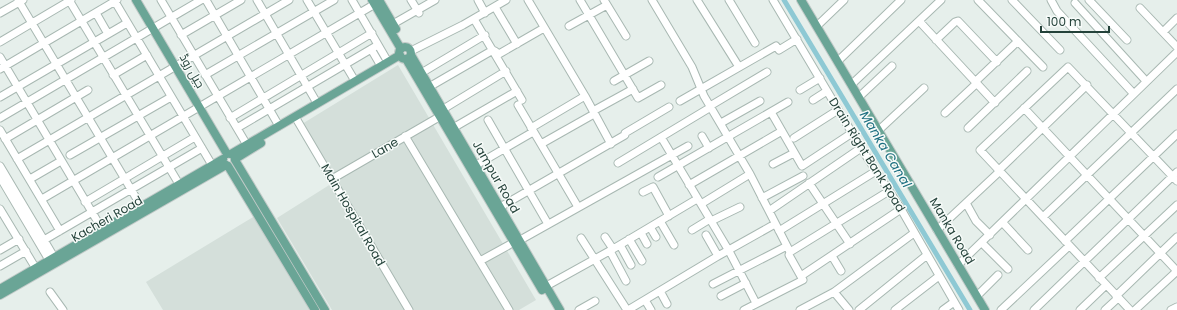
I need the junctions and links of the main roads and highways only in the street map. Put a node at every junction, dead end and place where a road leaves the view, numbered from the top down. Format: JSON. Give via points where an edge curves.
{"nodes":[{"id":1,"x":136,"y":0,"type":"edge"},
{"id":2,"x":801,"y":0,"type":"edge"},
{"id":3,"x":375,"y":1,"type":"edge"},
{"id":4,"x":406,"y":54,"type":"junction"},
{"id":5,"x":441,"y":113,"type":"junction"},
{"id":6,"x":229,"y":159,"type":"junction"},
{"id":7,"x":53,"y":261,"type":"junction"},
{"id":8,"x":0,"y":288,"type":"edge"},
{"id":9,"x":0,"y":295,"type":"edge"},
{"id":10,"x":315,"y":310,"type":"edge"},
{"id":11,"x":324,"y":310,"type":"edge"},
{"id":12,"x":553,"y":310,"type":"edge"},
{"id":13,"x":560,"y":310,"type":"edge"},
{"id":14,"x":985,"y":310,"type":"edge"}],
"edges":[{"from":1,"to":6,"type":"main road","name":"جیل روڈ"},
{"from":2,"to":14,"type":"main road","name":"Manka Road"},
{"from":3,"to":4,"type":"main road","name":"Jampur Road"},
{"from":3,"to":4,"type":"main road","name":"Jampur Road","via":[[393,24]]},
{"from":4,"to":5,"type":"main road","name":"Jampur Road"},
{"from":4,"to":5,"type":"main road","name":"Jampur Road","via":[[429,86]]},
{"from":4,"to":6,"type":"main road","name":"Kacheri Road"},
{"from":4,"to":6,"type":"main road","name":"Kacheri Road","via":[[247,144]]},
{"from":5,"to":12,"type":"main road","name":"Jampur Road"},
{"from":5,"to":13,"type":"main road","name":"Jampur Road","via":[[453,128]]},
{"from":6,"to":7,"type":"main road","name":"Kacheri Road"},
{"from":6,"to":7,"type":"main road","name":"Kacheri Road","via":[[212,165],[141,206]]},
{"from":6,"to":10,"type":"main road","name":"جیل روڈ"},
{"from":6,"to":11,"type":"main road","name":"جیل روڈ"},
{"from":7,"to":8,"type":"main road","name":"Kacheri Road"},
{"from":7,"to":9,"type":"main road","name":"Kacheri Road"}]}
